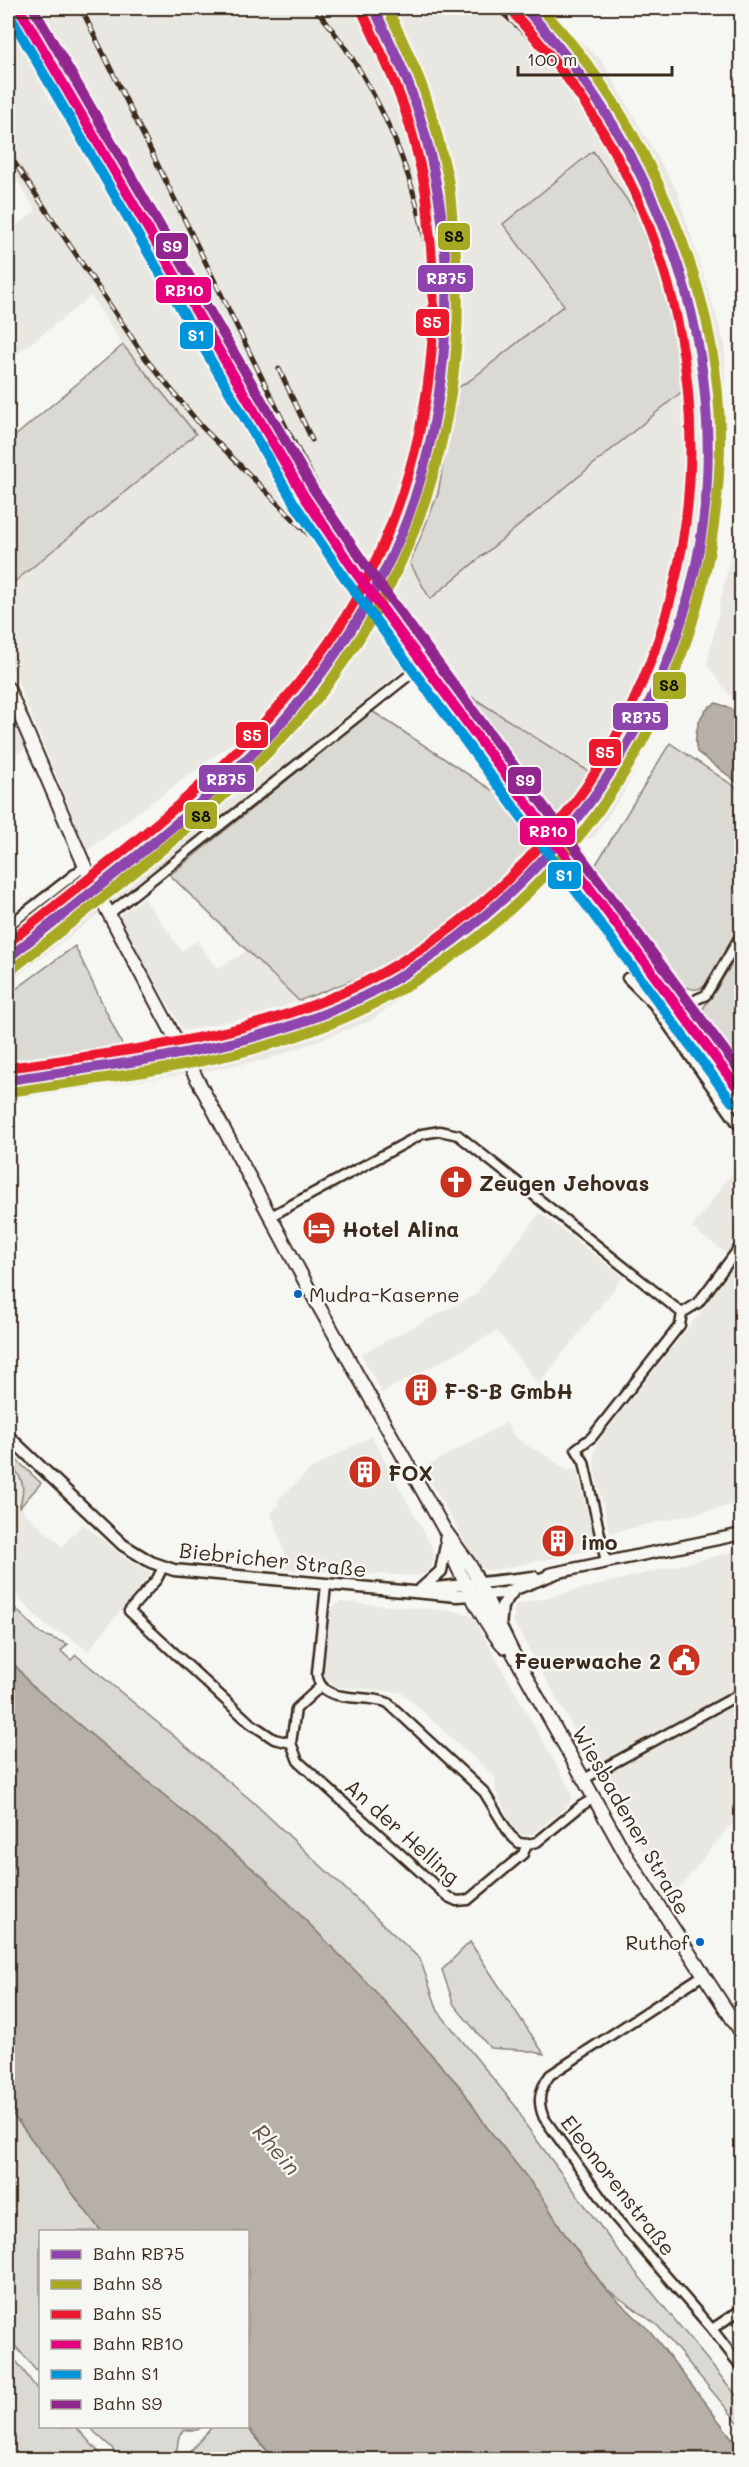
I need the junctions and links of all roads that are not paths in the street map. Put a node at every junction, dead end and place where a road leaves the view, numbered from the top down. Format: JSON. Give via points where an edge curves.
{"nodes":[{"id":1,"x":412,"y":673,"type":"dead end"},
{"id":2,"x":8,"y":688,"type":"edge"},
{"id":3,"x":85,"y":866,"type":"junction"},
{"id":4,"x":109,"y":915,"type":"junction"},
{"id":5,"x":8,"y":926,"type":"edge"},
{"id":6,"x":741,"y":933,"type":"edge"},
{"id":7,"x":627,"y":978,"type":"dead end"},
{"id":8,"x":697,"y":999,"type":"dead end"},
{"id":9,"x":741,"y":1130,"type":"edge"},
{"id":10,"x":271,"y":1216,"type":"junction"},
{"id":11,"x":741,"y":1244,"type":"edge"},
{"id":12,"x":682,"y":1313,"type":"junction"},
{"id":13,"x":8,"y":1436,"type":"edge"},
{"id":14,"x":741,"y":1534,"type":"edge"},
{"id":15,"x":445,"y":1535,"type":"junction"},
{"id":16,"x":606,"y":1562,"type":"junction"},
{"id":17,"x":163,"y":1567,"type":"junction"},
{"id":18,"x":556,"y":1573,"type":"junction"},
{"id":19,"x":326,"y":1585,"type":"junction"},
{"id":20,"x":418,"y":1590,"type":"junction"},
{"id":21,"x":477,"y":1590,"type":"junction"},
{"id":22,"x":514,"y":1590,"type":"junction"},
{"id":23,"x":403,"y":1591,"type":"junction"},
{"id":24,"x":500,"y":1627,"type":"junction"},
{"id":25,"x":513,"y":1653,"type":"junction"},
{"id":26,"x":321,"y":1686,"type":"junction"},
{"id":27,"x":741,"y":1693,"type":"edge"},
{"id":28,"x":291,"y":1743,"type":"junction"},
{"id":29,"x":584,"y":1779,"type":"junction"},
{"id":30,"x":594,"y":1798,"type":"junction"},
{"id":31,"x":527,"y":1844,"type":"junction"},
{"id":32,"x":703,"y":1975,"type":"junction"},
{"id":33,"x":741,"y":2034,"type":"edge"},
{"id":34,"x":741,"y":2309,"type":"edge"},
{"id":35,"x":712,"y":2329,"type":"junction"},
{"id":36,"x":741,"y":2368,"type":"edge"}],
"edges":[{"from":1,"to":4,"type":"street"},
{"from":2,"to":3,"type":"main road","name":"Wiesbadener Straße"},
{"from":3,"to":4,"type":"main road","name":"Wiesbadener Straße"},
{"from":3,"to":5,"type":"street"},
{"from":4,"to":10,"type":"main road","name":"Wiesbadener Straße"},
{"from":6,"to":8,"type":"street","via":[[706,995]]},
{"from":7,"to":9,"type":"street","via":[[653,1005]]},
{"from":10,"to":12,"type":"street","via":[[422,1134],[440,1131],[458,1135]]},
{"from":10,"to":15,"type":"main road","name":"Wiesbadener Straße"},
{"from":11,"to":12,"type":"street","via":[[698,1303]]},
{"from":12,"to":16,"type":"street","via":[[680,1325],[592,1437],[576,1449],[584,1462]]},
{"from":13,"to":17,"type":"street","name":"Biebricher Straße","via":[[123,1545]]},
{"from":14,"to":16,"type":"street"},
{"from":15,"to":20,"type":"street","via":[[441,1571]]},
{"from":15,"to":21,"type":"main road","name":"Wiesbadener Straße"},
{"from":16,"to":18,"type":"street"},
{"from":17,"to":19,"type":"street","name":"Biebricher Straße"},
{"from":17,"to":28,"type":"street","via":[[157,1580],[129,1611],[250,1723],[274,1739]]},
{"from":18,"to":21,"type":"street"},
{"from":18,"to":22,"type":"street"},
{"from":19,"to":23,"type":"street","name":"Biebricher Straße"},
{"from":19,"to":26,"type":"street","via":[[317,1673]]},
{"from":20,"to":21,"type":"street","name":"Biebricher Straße"},
{"from":20,"to":23,"type":"street","name":"Biebricher Straße"},
{"from":21,"to":22,"type":"street"},
{"from":21,"to":23,"type":"street","name":"Biebricher Straße","via":[[447,1596]]},
{"from":21,"to":24,"type":"main road","name":"Wiesbadener Straße"},
{"from":21,"to":25,"type":"main road","name":"Wiesbadener Straße","via":[[494,1634]]},
{"from":22,"to":24,"type":"street","via":[[502,1606]]},
{"from":24,"to":25,"type":"main road","name":"Wiesbadener Straße"},
{"from":25,"to":29,"type":"main road","name":"Wiesbadener Straße"},
{"from":26,"to":28,"type":"street","via":[[296,1709]]},
{"from":26,"to":31,"type":"street","via":[[334,1695],[388,1704],[484,1792],[514,1839]]},
{"from":27,"to":29,"type":"street"},
{"from":28,"to":31,"type":"street","name":"An der Helling","via":[[298,1761],[452,1900],[473,1896],[523,1854]]},
{"from":29,"to":30,"type":"main road","name":"Wiesbadener Straße"},
{"from":30,"to":31,"type":"street","name":"An der Helling","via":[[537,1842]]},
{"from":30,"to":32,"type":"main road","name":"Wiesbadener Straße","via":[[644,1886]]},
{"from":32,"to":33,"type":"main road","name":"Wiesbadener Straße"},
{"from":32,"to":35,"type":"street","name":"Eleonorenstraße","via":[[550,2075],[543,2084],[539,2108],[615,2217]]},
{"from":34,"to":35,"type":"street"},
{"from":35,"to":36,"type":"street","name":"Eleonorenstraße"}]}
